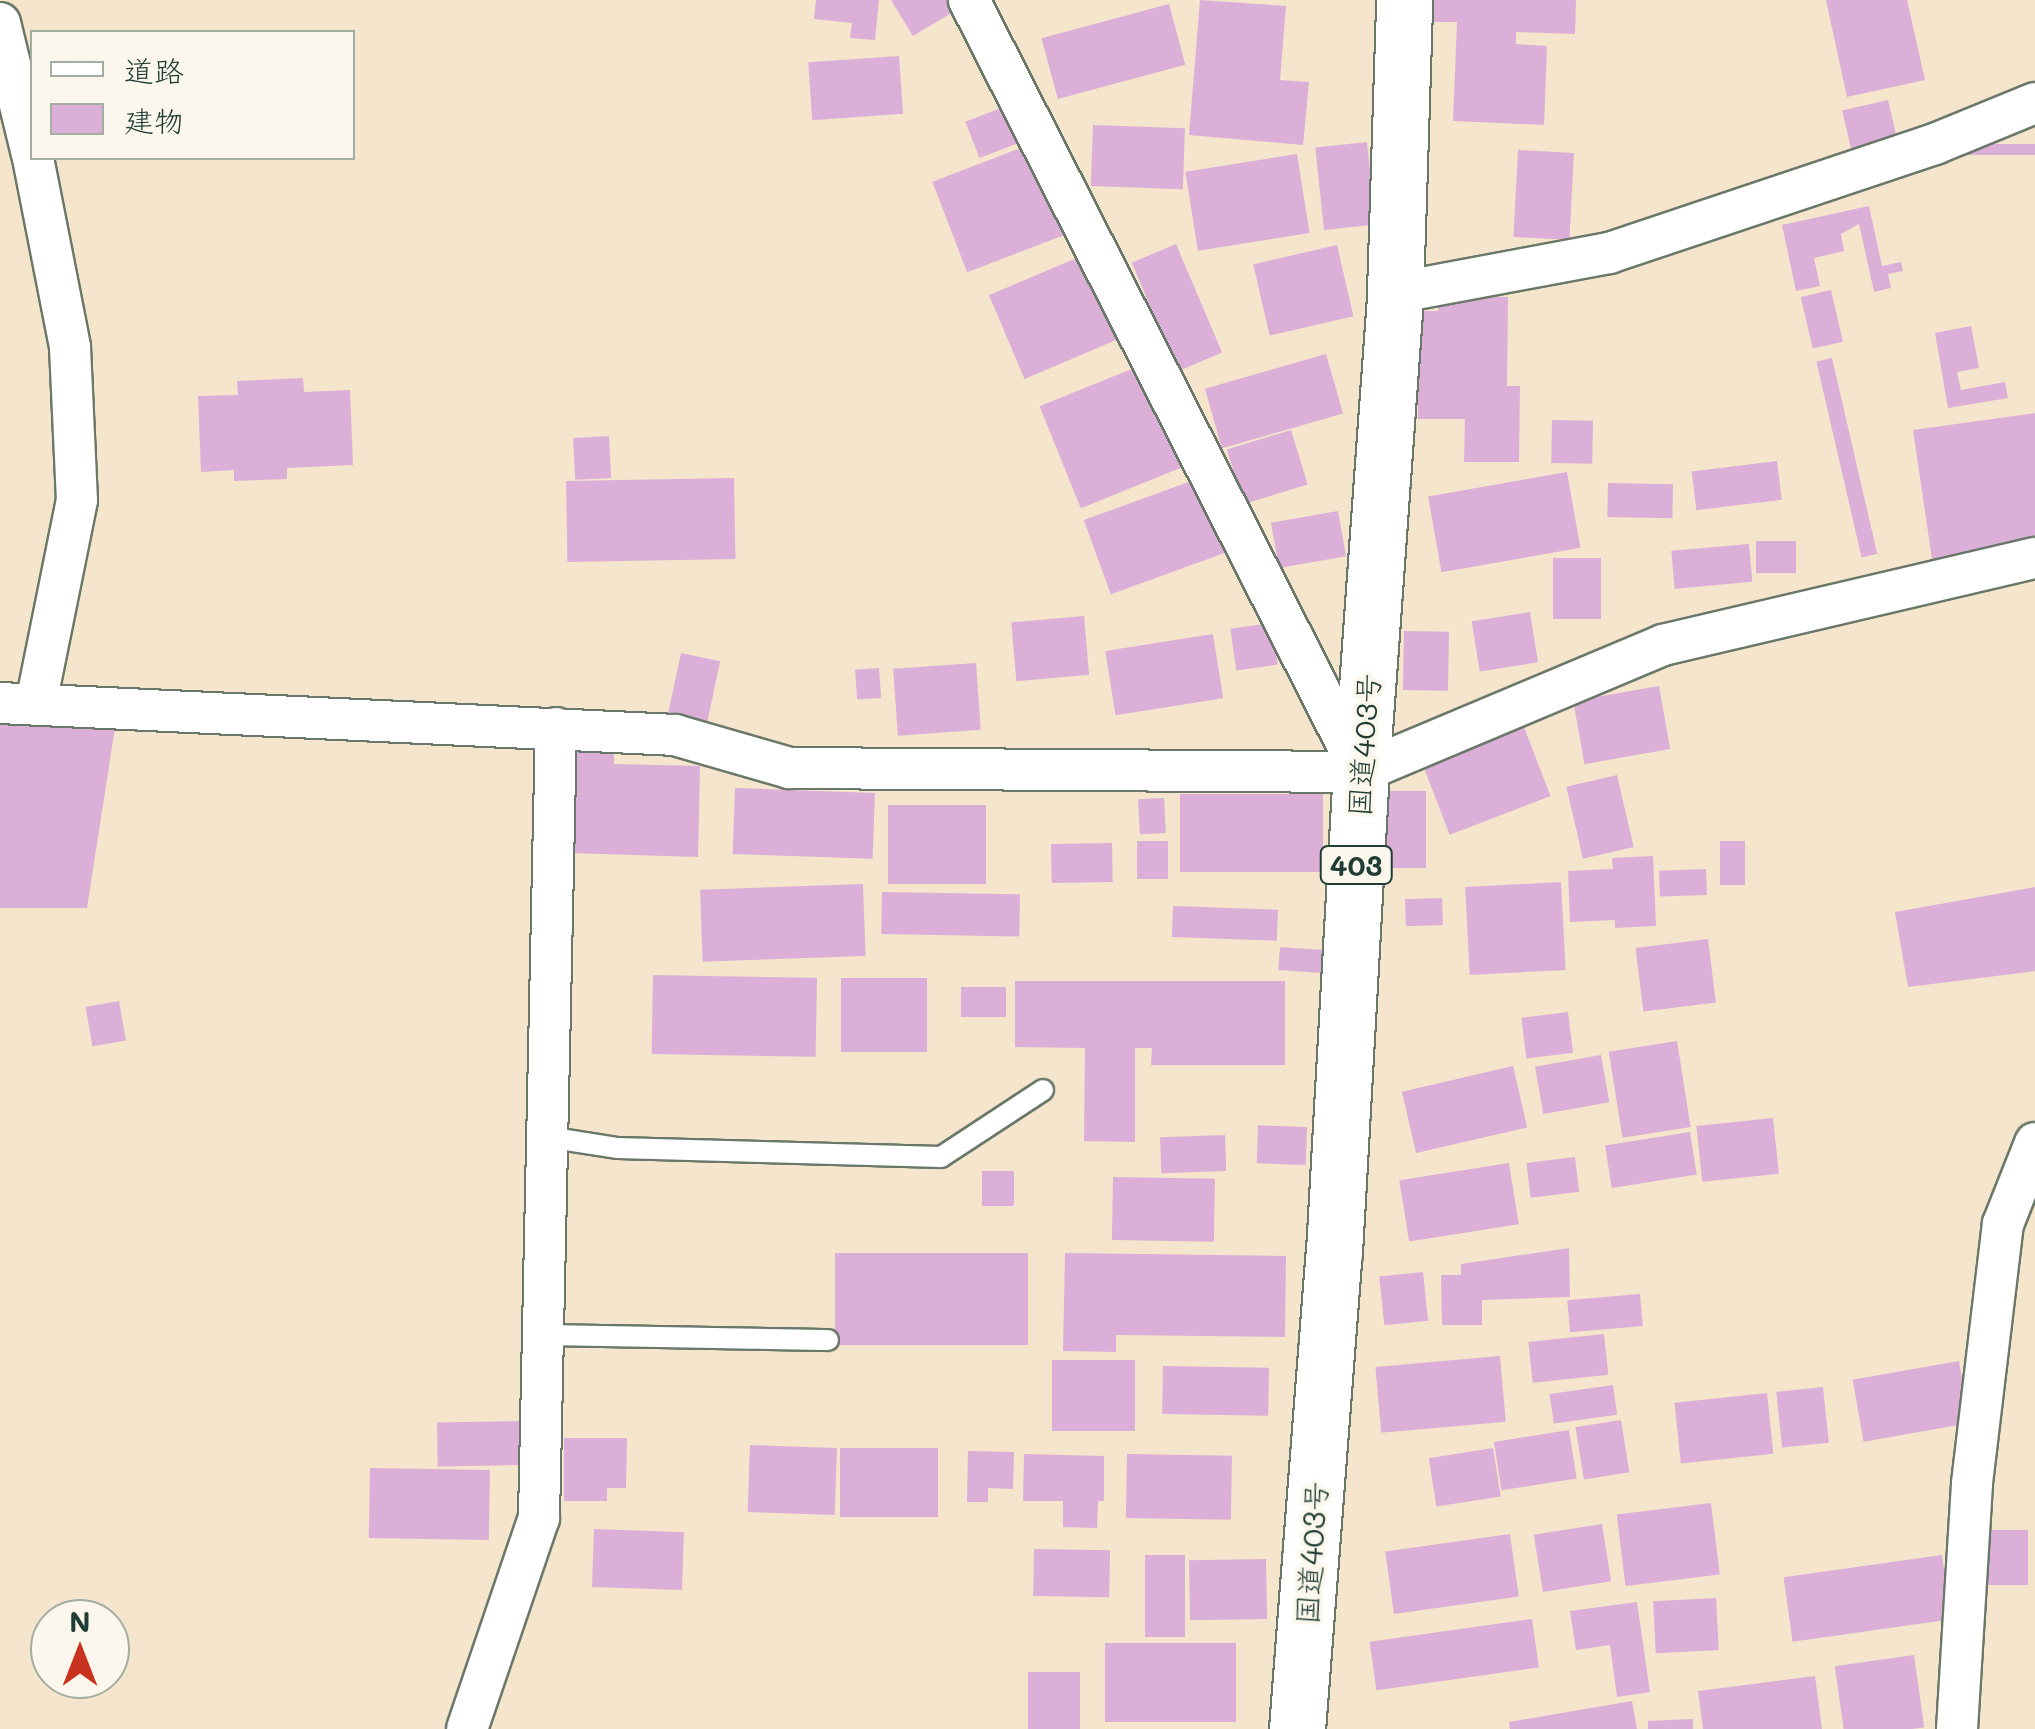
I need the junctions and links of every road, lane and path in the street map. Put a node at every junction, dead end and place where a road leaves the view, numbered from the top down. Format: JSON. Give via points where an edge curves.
{"nodes":[{"id":1,"x":969,"y":0,"type":"edge"},
{"id":2,"x":1404,"y":0,"type":"edge"},
{"id":3,"x":0,"y":23,"type":"edge"},
{"id":4,"x":2035,"y":103,"type":"edge"},
{"id":5,"x":30,"y":144,"type":"edge"},
{"id":6,"x":34,"y":160,"type":"edge"},
{"id":7,"x":1395,"y":293,"type":"junction"},
{"id":8,"x":2034,"y":558,"type":"edge"},
{"id":9,"x":2035,"y":569,"type":"edge"},
{"id":10,"x":18,"y":704,"type":"edge"},
{"id":11,"x":556,"y":728,"type":"junction"},
{"id":12,"x":1361,"y":772,"type":"junction"},
{"id":13,"x":1043,"y":1090,"type":"dead end"},
{"id":14,"x":547,"y":1137,"type":"junction"},
{"id":15,"x":2035,"y":1143,"type":"edge"},
{"id":16,"x":543,"y":1335,"type":"junction"},
{"id":17,"x":828,"y":1340,"type":"dead end"},
{"id":18,"x":467,"y":1729,"type":"edge"},
{"id":19,"x":1297,"y":1729,"type":"edge"},
{"id":20,"x":1957,"y":1729,"type":"edge"}],
"edges":[{"from":1,"to":12,"type":"street"},
{"from":2,"to":7,"type":"highway","name":"国道403号","number":"403"},
{"from":3,"to":5,"type":"street"},
{"from":4,"to":7,"type":"street","via":[[1935,144],[1609,253]]},
{"from":6,"to":10,"type":"street","via":[[70,347],[77,500]]},
{"from":7,"to":12,"type":"highway","name":"国道403号","number":"403"},
{"from":8,"to":9,"type":"street"},
{"from":8,"to":12,"type":"street","via":[[1664,646]]},
{"from":10,"to":11,"type":"street"},
{"from":11,"to":12,"type":"street","via":[[675,734],[789,768]]},
{"from":11,"to":14,"type":"street"},
{"from":12,"to":19,"type":"highway","name":"国道403号","number":"403","via":[[1334,1252]]},
{"from":13,"to":14,"type":"lane","via":[[941,1157],[618,1148]]},
{"from":14,"to":16,"type":"street"},
{"from":15,"to":20,"type":"street","via":[[2003,1224],[1972,1483]]},
{"from":16,"to":17,"type":"lane"},
{"from":16,"to":18,"type":"street","via":[[539,1518]]}]}
